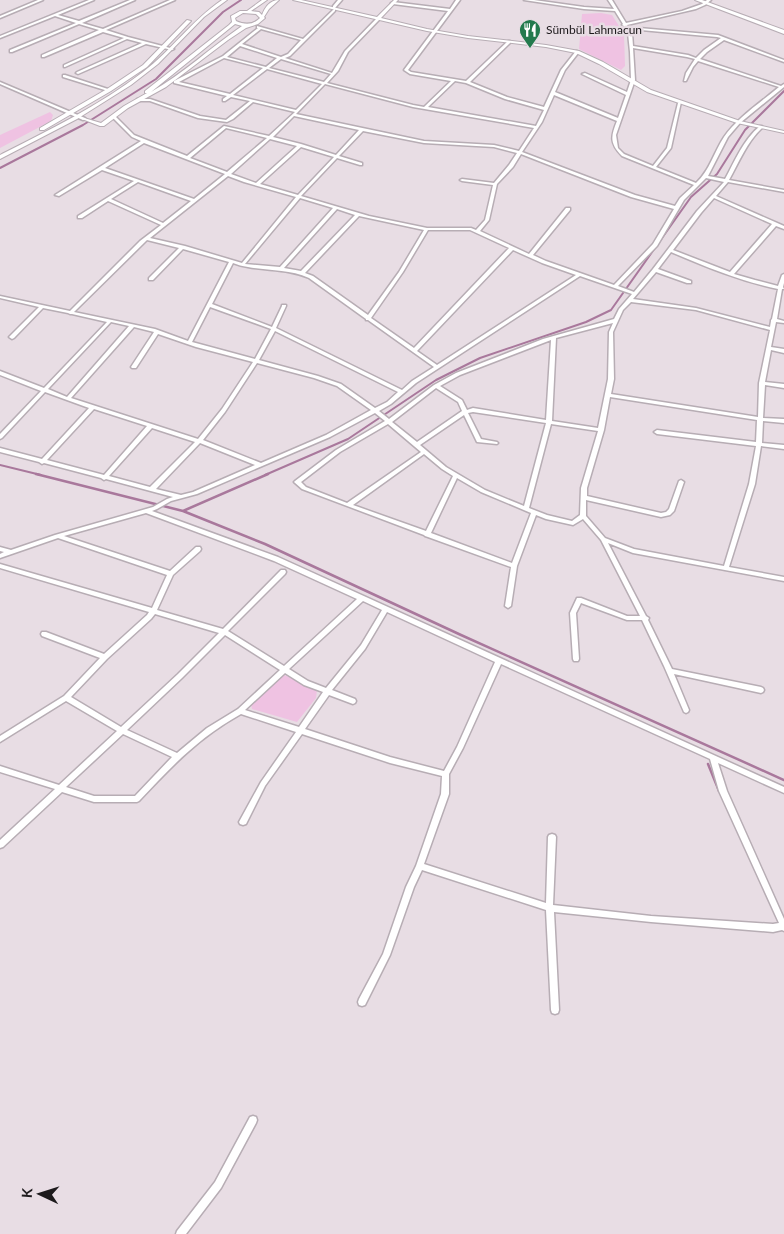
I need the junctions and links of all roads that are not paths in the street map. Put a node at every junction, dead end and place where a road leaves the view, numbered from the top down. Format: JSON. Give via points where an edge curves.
{"nodes":[{"id":1,"x":42,"y":0,"type":"edge"},
{"id":2,"x":92,"y":0,"type":"edge"},
{"id":3,"x":133,"y":0,"type":"edge"},
{"id":4,"x":219,"y":0,"type":"edge"},
{"id":5,"x":225,"y":0,"type":"edge"},
{"id":6,"x":265,"y":0,"type":"edge"},
{"id":7,"x":277,"y":0,"type":"edge"},
{"id":8,"x":295,"y":0,"type":"edge"},
{"id":9,"x":308,"y":0,"type":"edge"},
{"id":10,"x":340,"y":0,"type":"edge"},
{"id":11,"x":458,"y":0,"type":"edge"},
{"id":12,"x":526,"y":0,"type":"edge"},
{"id":13,"x":616,"y":0,"type":"edge"},
{"id":14,"x":697,"y":0,"type":"edge"},
{"id":15,"x":169,"y":1,"type":"edge"},
{"id":16,"x":610,"y":1,"type":"edge"},
{"id":17,"x":395,"y":2,"type":"edge"},
{"id":18,"x":707,"y":2,"type":"edge"},
{"id":19,"x":334,"y":8,"type":"junction"},
{"id":20,"x":450,"y":10,"type":"junction"},
{"id":21,"x":614,"y":10,"type":"junction"},
{"id":22,"x":247,"y":12,"type":"junction"},
{"id":23,"x":55,"y":15,"type":"junction"},
{"id":24,"x":263,"y":16,"type":"junction"},
{"id":25,"x":0,"y":17,"type":"edge"},
{"id":26,"x":378,"y":19,"type":"junction"},
{"id":27,"x":234,"y":22,"type":"junction"},
{"id":28,"x":77,"y":23,"type":"junction"},
{"id":29,"x":253,"y":24,"type":"junction"},
{"id":30,"x":625,"y":26,"type":"junction"},
{"id":31,"x":259,"y":29,"type":"junction"},
{"id":32,"x":101,"y":31,"type":"junction"},
{"id":33,"x":436,"y":32,"type":"junction"},
{"id":34,"x":784,"y":32,"type":"edge"},
{"id":35,"x":0,"y":37,"type":"edge"},
{"id":36,"x":127,"y":38,"type":"junction"},
{"id":37,"x":724,"y":38,"type":"junction"},
{"id":38,"x":304,"y":40,"type":"junction"},
{"id":39,"x":509,"y":42,"type":"junction"},
{"id":40,"x":145,"y":44,"type":"junction"},
{"id":41,"x":240,"y":45,"type":"junction"},
{"id":42,"x":164,"y":47,"type":"junction"},
{"id":43,"x":632,"y":47,"type":"junction"},
{"id":44,"x":172,"y":49,"type":"junction"},
{"id":45,"x":11,"y":51,"type":"dead end"},
{"id":46,"x":577,"y":52,"type":"junction"},
{"id":47,"x":43,"y":56,"type":"dead end"},
{"id":48,"x":224,"y":57,"type":"junction"},
{"id":49,"x":283,"y":58,"type":"junction"},
{"id":50,"x":697,"y":58,"type":"junction"},
{"id":51,"x":784,"y":60,"type":"edge"},
{"id":52,"x":66,"y":66,"type":"dead end"},
{"id":53,"x":265,"y":69,"type":"junction"},
{"id":54,"x":78,"y":73,"type":"dead end"},
{"id":55,"x":333,"y":74,"type":"junction"},
{"id":56,"x":584,"y":74,"type":"dead end"},
{"id":57,"x":64,"y":76,"type":"dead end"},
{"id":58,"x":454,"y":80,"type":"junction"},
{"id":59,"x":633,"y":80,"type":"junction"},
{"id":60,"x":685,"y":80,"type":"dead end"},
{"id":61,"x":175,"y":82,"type":"junction"},
{"id":62,"x":467,"y":82,"type":"junction"},
{"id":63,"x":0,"y":83,"type":"edge"},
{"id":64,"x":168,"y":83,"type":"junction"},
{"id":65,"x":324,"y":83,"type":"junction"},
{"id":66,"x":782,"y":86,"type":"edge"},
{"id":67,"x":109,"y":90,"type":"junction"},
{"id":68,"x":553,"y":93,"type":"junction"},
{"id":69,"x":628,"y":94,"type":"junction"},
{"id":70,"x":230,"y":96,"type":"junction"},
{"id":71,"x":138,"y":100,"type":"junction"},
{"id":72,"x":224,"y":100,"type":"dead end"},
{"id":73,"x":252,"y":101,"type":"junction"},
{"id":74,"x":680,"y":103,"type":"junction"},
{"id":75,"x":425,"y":108,"type":"junction"},
{"id":76,"x":546,"y":110,"type":"junction"},
{"id":77,"x":70,"y":113,"type":"junction"},
{"id":78,"x":295,"y":113,"type":"junction"},
{"id":79,"x":77,"y":116,"type":"junction"},
{"id":80,"x":114,"y":117,"type":"junction"},
{"id":81,"x":84,"y":119,"type":"joint"},
{"id":82,"x":618,"y":120,"type":"junction"},
{"id":83,"x":740,"y":122,"type":"junction"},
{"id":84,"x":537,"y":126,"type":"junction"},
{"id":85,"x":759,"y":127,"type":"junction"},
{"id":86,"x":362,"y":130,"type":"junction"},
{"id":87,"x":784,"y":132,"type":"edge"},
{"id":88,"x":269,"y":138,"type":"junction"},
{"id":89,"x":144,"y":141,"type":"junction"},
{"id":90,"x":300,"y":145,"type":"junction"},
{"id":91,"x":0,"y":151,"type":"edge"},
{"id":92,"x":520,"y":152,"type":"junction"},
{"id":93,"x":336,"y":156,"type":"junction"},
{"id":94,"x":0,"y":157,"type":"edge"},
{"id":95,"x":187,"y":158,"type":"junction"},
{"id":96,"x":361,"y":164,"type":"dead end"},
{"id":97,"x":654,"y":167,"type":"junction"},
{"id":98,"x":102,"y":168,"type":"junction"},
{"id":99,"x":229,"y":173,"type":"junction"},
{"id":100,"x":707,"y":177,"type":"junction"},
{"id":101,"x":462,"y":180,"type":"dead end"},
{"id":102,"x":136,"y":181,"type":"junction"},
{"id":103,"x":724,"y":181,"type":"junction"},
{"id":104,"x":257,"y":184,"type":"junction"},
{"id":105,"x":495,"y":184,"type":"junction"},
{"id":106,"x":697,"y":185,"type":"junction"},
{"id":107,"x":784,"y":191,"type":"edge"},
{"id":108,"x":57,"y":196,"type":"dead end"},
{"id":109,"x":299,"y":196,"type":"junction"},
{"id":110,"x":713,"y":196,"type":"junction"},
{"id":111,"x":109,"y":200,"type":"junction"},
{"id":112,"x":194,"y":200,"type":"junction"},
{"id":113,"x":336,"y":207,"type":"junction"},
{"id":114,"x":676,"y":208,"type":"junction"},
{"id":115,"x":568,"y":210,"type":"dead end"},
{"id":116,"x":358,"y":214,"type":"junction"},
{"id":117,"x":80,"y":217,"type":"dead end"},
{"id":118,"x":775,"y":224,"type":"junction"},
{"id":119,"x":164,"y":225,"type":"junction"},
{"id":120,"x":784,"y":228,"type":"edge"},
{"id":121,"x":427,"y":229,"type":"junction"},
{"id":122,"x":477,"y":232,"type":"junction"},
{"id":123,"x":146,"y":238,"type":"junction"},
{"id":124,"x":183,"y":247,"type":"junction"},
{"id":125,"x":512,"y":248,"type":"junction"},
{"id":126,"x":670,"y":250,"type":"junction"},
{"id":127,"x":530,"y":256,"type":"junction"},
{"id":128,"x":231,"y":262,"type":"junction"},
{"id":129,"x":242,"y":264,"type":"junction"},
{"id":130,"x":281,"y":269,"type":"junction"},
{"id":131,"x":655,"y":270,"type":"junction"},
{"id":132,"x":302,"y":273,"type":"junction"},
{"id":133,"x":731,"y":274,"type":"junction"},
{"id":134,"x":579,"y":275,"type":"junction"},
{"id":135,"x":784,"y":275,"type":"edge"},
{"id":136,"x":151,"y":279,"type":"dead end"},
{"id":137,"x":689,"y":282,"type":"dead end"},
{"id":138,"x":618,"y":286,"type":"junction"},
{"id":139,"x":782,"y":288,"type":"edge"},
{"id":140,"x":634,"y":293,"type":"junction"},
{"id":141,"x":0,"y":297,"type":"edge"},
{"id":142,"x":629,"y":300,"type":"junction"},
{"id":143,"x":210,"y":305,"type":"junction"},
{"id":144,"x":41,"y":306,"type":"junction"},
{"id":145,"x":284,"y":306,"type":"dead end"},
{"id":146,"x":70,"y":313,"type":"junction"},
{"id":147,"x":368,"y":319,"type":"junction"},
{"id":148,"x":616,"y":320,"type":"junction"},
{"id":149,"x":773,"y":320,"type":"junction"},
{"id":150,"x":110,"y":321,"type":"junction"},
{"id":151,"x":784,"y":322,"type":"edge"},
{"id":152,"x":132,"y":326,"type":"junction"},
{"id":153,"x":274,"y":329,"type":"junction"},
{"id":154,"x":772,"y":329,"type":"junction"},
{"id":155,"x":157,"y":332,"type":"junction"},
{"id":156,"x":554,"y":337,"type":"junction"},
{"id":157,"x":12,"y":338,"type":"dead end"},
{"id":158,"x":189,"y":343,"type":"junction"},
{"id":159,"x":769,"y":348,"type":"junction"},
{"id":160,"x":414,"y":351,"type":"junction"},
{"id":161,"x":784,"y":351,"type":"edge"},
{"id":162,"x":256,"y":361,"type":"junction"},
{"id":163,"x":134,"y":367,"type":"dead end"},
{"id":164,"x":437,"y":367,"type":"junction"},
{"id":165,"x":0,"y":373,"type":"edge"},
{"id":166,"x":762,"y":384,"type":"junction"},
{"id":167,"x":436,"y":386,"type":"junction"},
{"id":168,"x":784,"y":386,"type":"edge"},
{"id":169,"x":44,"y":390,"type":"junction"},
{"id":170,"x":402,"y":392,"type":"junction"},
{"id":171,"x":608,"y":395,"type":"junction"},
{"id":172,"x":68,"y":399,"type":"junction"},
{"id":173,"x":93,"y":407,"type":"junction"},
{"id":174,"x":466,"y":412,"type":"junction"},
{"id":175,"x":382,"y":417,"type":"junction"},
{"id":176,"x":760,"y":419,"type":"junction"},
{"id":177,"x":549,"y":421,"type":"junction"},
{"id":178,"x":784,"y":421,"type":"edge"},
{"id":179,"x":150,"y":426,"type":"junction"},
{"id":180,"x":601,"y":430,"type":"junction"},
{"id":181,"x":657,"y":432,"type":"dead end"},
{"id":182,"x":0,"y":437,"type":"edge"},
{"id":183,"x":198,"y":441,"type":"junction"},
{"id":184,"x":495,"y":443,"type":"dead end"},
{"id":185,"x":759,"y":444,"type":"junction"},
{"id":186,"x":416,"y":445,"type":"junction"},
{"id":187,"x":784,"y":447,"type":"edge"},
{"id":188,"x":0,"y":450,"type":"edge"},
{"id":189,"x":424,"y":452,"type":"junction"},
{"id":190,"x":42,"y":462,"type":"junction"},
{"id":191,"x":261,"y":464,"type":"junction"},
{"id":192,"x":456,"y":475,"type":"junction"},
{"id":193,"x":104,"y":478,"type":"junction"},
{"id":194,"x":681,"y":482,"type":"dead end"},
{"id":195,"x":151,"y":490,"type":"junction"},
{"id":196,"x":182,"y":497,"type":"junction"},
{"id":197,"x":584,"y":497,"type":"junction"},
{"id":198,"x":348,"y":505,"type":"junction"},
{"id":199,"x":526,"y":508,"type":"junction"},
{"id":200,"x":147,"y":511,"type":"junction"},
{"id":201,"x":534,"y":512,"type":"junction"},
{"id":202,"x":583,"y":516,"type":"junction"},
{"id":203,"x":428,"y":535,"type":"junction"},
{"id":204,"x":57,"y":536,"type":"junction"},
{"id":205,"x":603,"y":539,"type":"junction"},
{"id":206,"x":0,"y":549,"type":"edge"},
{"id":207,"x":198,"y":549,"type":"dead end"},
{"id":208,"x":11,"y":552,"type":"junction"},
{"id":209,"x":0,"y":556,"type":"edge"},
{"id":210,"x":0,"y":566,"type":"edge"},
{"id":211,"x":514,"y":566,"type":"junction"},
{"id":212,"x":726,"y":568,"type":"junction"},
{"id":213,"x":283,"y":572,"type":"dead end"},
{"id":214,"x":171,"y":574,"type":"junction"},
{"id":215,"x":784,"y":579,"type":"edge"},
{"id":216,"x":362,"y":598,"type":"junction"},
{"id":217,"x":508,"y":606,"type":"dead end"},
{"id":218,"x":386,"y":608,"type":"junction"},
{"id":219,"x":152,"y":612,"type":"junction"},
{"id":220,"x":646,"y":618,"type":"junction"},
{"id":221,"x":224,"y":632,"type":"junction"},
{"id":222,"x":44,"y":634,"type":"dead end"},
{"id":223,"x":105,"y":657,"type":"junction"},
{"id":224,"x":576,"y":660,"type":"dead end"},
{"id":225,"x":500,"y":661,"type":"junction"},
{"id":226,"x":283,"y":670,"type":"junction"},
{"id":227,"x":671,"y":671,"type":"junction"},
{"id":228,"x":761,"y":690,"type":"dead end"},
{"id":229,"x":327,"y":692,"type":"junction"},
{"id":230,"x":66,"y":698,"type":"junction"},
{"id":231,"x":353,"y":701,"type":"dead end"},
{"id":232,"x":686,"y":710,"type":"dead end"},
{"id":233,"x":240,"y":711,"type":"junction"},
{"id":234,"x":121,"y":730,"type":"junction"},
{"id":235,"x":300,"y":731,"type":"junction"},
{"id":236,"x":0,"y":739,"type":"edge"},
{"id":237,"x":177,"y":756,"type":"junction"},
{"id":238,"x":713,"y":758,"type":"junction"},
{"id":239,"x":0,"y":769,"type":"edge"},
{"id":240,"x":446,"y":774,"type":"junction"},
{"id":241,"x":60,"y":789,"type":"junction"},
{"id":242,"x":784,"y":790,"type":"edge"},
{"id":243,"x":243,"y":822,"type":"dead end"},
{"id":244,"x":552,"y":837,"type":"dead end"},
{"id":245,"x":0,"y":845,"type":"edge"},
{"id":246,"x":420,"y":866,"type":"junction"},
{"id":247,"x":550,"y":908,"type":"junction"},
{"id":248,"x":784,"y":926,"type":"edge"},
{"id":249,"x":362,"y":1002,"type":"dead end"},
{"id":250,"x":555,"y":1010,"type":"dead end"},
{"id":251,"x":253,"y":1120,"type":"dead end"},
{"id":252,"x":180,"y":1234,"type":"edge"}],
"edges":[{"from":1,"to":25,"type":"street"},
{"from":2,"to":23,"type":"street"},
{"from":3,"to":28,"type":"street"},
{"from":4,"to":42,"type":"street","via":[[198,12]]},
{"from":5,"to":44,"type":"street","via":[[199,18]]},
{"from":6,"to":22,"type":"street"},
{"from":7,"to":24,"type":"street"},
{"from":8,"to":19,"type":"street"},
{"from":9,"to":19,"type":"street"},
{"from":10,"to":19,"type":"street"},
{"from":11,"to":20,"type":"street"},
{"from":12,"to":21,"type":"street"},
{"from":13,"to":16,"type":"street"},
{"from":14,"to":18,"type":"main road"},
{"from":15,"to":32,"type":"street"},
{"from":16,"to":21,"type":"street"},
{"from":17,"to":20,"type":"street"},
{"from":17,"to":26,"type":"street"},
{"from":18,"to":30,"type":"street"},
{"from":18,"to":34,"type":"main road"},
{"from":19,"to":26,"type":"street"},
{"from":19,"to":38,"type":"street"},
{"from":20,"to":33,"type":"street"},
{"from":21,"to":30,"type":"street"},
{"from":22,"to":24,"type":"street"},
{"from":22,"to":27,"type":"street","via":[[235,15]]},
{"from":23,"to":28,"type":"street"},
{"from":23,"to":35,"type":"street"},
{"from":24,"to":29,"type":"street"},
{"from":26,"to":33,"type":"street"},
{"from":26,"to":55,"type":"street","via":[[346,52]]},
{"from":27,"to":29,"type":"street"},
{"from":27,"to":71,"type":"street"},
{"from":28,"to":32,"type":"street"},
{"from":28,"to":45,"type":"street"},
{"from":29,"to":31,"type":"street"},
{"from":29,"to":64,"type":"street","via":[[226,39]]},
{"from":30,"to":37,"type":"street"},
{"from":30,"to":43,"type":"street","via":[[630,33]]},
{"from":31,"to":38,"type":"street"},
{"from":31,"to":41,"type":"street"},
{"from":32,"to":36,"type":"street"},
{"from":32,"to":47,"type":"street"},
{"from":33,"to":39,"type":"street"},
{"from":33,"to":58,"type":"street","via":[[406,70]]},
{"from":36,"to":40,"type":"street"},
{"from":36,"to":52,"type":"street"},
{"from":37,"to":50,"type":"street"},
{"from":37,"to":51,"type":"street"},
{"from":38,"to":49,"type":"street"},
{"from":39,"to":46,"type":"street"},
{"from":39,"to":62,"type":"street"},
{"from":40,"to":42,"type":"street"},
{"from":40,"to":54,"type":"street"},
{"from":41,"to":48,"type":"street"},
{"from":41,"to":49,"type":"street"},
{"from":42,"to":44,"type":"street"},
{"from":42,"to":67,"type":"street","via":[[145,66]]},
{"from":43,"to":50,"type":"street"},
{"from":43,"to":59,"type":"street"},
{"from":44,"to":79,"type":"street","via":[[135,80]]},
{"from":46,"to":59,"type":"street"},
{"from":46,"to":68,"type":"street","via":[[563,70]]},
{"from":48,"to":53,"type":"street"},
{"from":48,"to":61,"type":"street"},
{"from":49,"to":53,"type":"street"},
{"from":49,"to":55,"type":"street"},
{"from":50,"to":60,"type":"street"},
{"from":50,"to":66,"type":"street"},
{"from":53,"to":65,"type":"street"},
{"from":53,"to":70,"type":"street"},
{"from":55,"to":65,"type":"street"},
{"from":56,"to":69,"type":"street"},
{"from":57,"to":67,"type":"street"},
{"from":58,"to":62,"type":"street"},
{"from":58,"to":75,"type":"street"},
{"from":59,"to":69,"type":"street"},
{"from":59,"to":74,"type":"street","via":[[649,91]]},
{"from":61,"to":64,"type":"street"},
{"from":61,"to":70,"type":"street"},
{"from":62,"to":76,"type":"street"},
{"from":63,"to":77,"type":"street"},
{"from":64,"to":71,"type":"street"},
{"from":65,"to":75,"type":"street"},
{"from":65,"to":78,"type":"street"},
{"from":66,"to":83,"type":"street"},
{"from":67,"to":77,"type":"street"},
{"from":68,"to":76,"type":"street"},
{"from":68,"to":82,"type":"street"},
{"from":69,"to":82,"type":"street"},
{"from":70,"to":72,"type":"street"},
{"from":70,"to":73,"type":"street"},
{"from":71,"to":73,"type":"street","via":[[150,100],[199,117],[227,121]]},
{"from":71,"to":80,"type":"street"},
{"from":73,"to":78,"type":"street"},
{"from":74,"to":83,"type":"street"},
{"from":74,"to":97,"type":"street","via":[[669,148]]},
{"from":75,"to":84,"type":"street"},
{"from":76,"to":84,"type":"street"},
{"from":77,"to":79,"type":"street"},
{"from":77,"to":91,"type":"street"},
{"from":78,"to":86,"type":"street"},
{"from":78,"to":88,"type":"street"},
{"from":79,"to":81,"type":"street"},
{"from":79,"to":94,"type":"street"},
{"from":80,"to":81,"type":"street","via":[[102,125]]},
{"from":80,"to":89,"type":"street","via":[[133,136]]},
{"from":82,"to":97,"type":"street","via":[[614,135],[616,148]]},
{"from":83,"to":85,"type":"street"},
{"from":83,"to":100,"type":"street","via":[[726,137]]},
{"from":84,"to":92,"type":"street"},
{"from":85,"to":87,"type":"street"},
{"from":85,"to":103,"type":"street"},
{"from":86,"to":92,"type":"street","via":[[424,142],[494,146]]},
{"from":86,"to":93,"type":"street"},
{"from":88,"to":90,"type":"street"},
{"from":88,"to":95,"type":"street","via":[[225,127]]},
{"from":88,"to":99,"type":"street"},
{"from":89,"to":95,"type":"street"},
{"from":89,"to":98,"type":"street"},
{"from":90,"to":93,"type":"street"},
{"from":90,"to":104,"type":"street"},
{"from":92,"to":105,"type":"street"},
{"from":92,"to":114,"type":"street","via":[[634,196]]},
{"from":93,"to":96,"type":"street"},
{"from":93,"to":109,"type":"street"},
{"from":95,"to":99,"type":"street"},
{"from":97,"to":106,"type":"street"},
{"from":98,"to":102,"type":"street"},
{"from":98,"to":108,"type":"street"},
{"from":99,"to":104,"type":"street"},
{"from":99,"to":112,"type":"street"},
{"from":100,"to":103,"type":"street"},
{"from":100,"to":106,"type":"street"},
{"from":101,"to":105,"type":"street"},
{"from":102,"to":111,"type":"street"},
{"from":102,"to":112,"type":"street"},
{"from":103,"to":107,"type":"street"},
{"from":103,"to":110,"type":"street"},
{"from":104,"to":109,"type":"street"},
{"from":105,"to":122,"type":"street","via":[[487,220]]},
{"from":106,"to":114,"type":"street"},
{"from":109,"to":113,"type":"street"},
{"from":109,"to":129,"type":"street"},
{"from":110,"to":118,"type":"street"},
{"from":110,"to":126,"type":"street"},
{"from":111,"to":117,"type":"street"},
{"from":111,"to":119,"type":"street"},
{"from":112,"to":119,"type":"street"},
{"from":113,"to":116,"type":"street"},
{"from":113,"to":130,"type":"street"},
{"from":114,"to":138,"type":"street","via":[[655,245]]},
{"from":115,"to":127,"type":"street"},
{"from":116,"to":121,"type":"street"},
{"from":116,"to":132,"type":"street"},
{"from":118,"to":120,"type":"street"},
{"from":118,"to":133,"type":"street"},
{"from":119,"to":123,"type":"street"},
{"from":121,"to":122,"type":"street","via":[[457,228]]},
{"from":121,"to":147,"type":"street"},
{"from":122,"to":125,"type":"street"},
{"from":123,"to":124,"type":"street"},
{"from":123,"to":146,"type":"street"},
{"from":124,"to":128,"type":"street"},
{"from":124,"to":136,"type":"street"},
{"from":125,"to":127,"type":"street"},
{"from":125,"to":160,"type":"street"},
{"from":126,"to":131,"type":"street"},
{"from":126,"to":133,"type":"street"},
{"from":127,"to":134,"type":"street"},
{"from":128,"to":129,"type":"street"},
{"from":128,"to":143,"type":"street"},
{"from":129,"to":130,"type":"street"},
{"from":130,"to":132,"type":"street"},
{"from":131,"to":137,"type":"street"},
{"from":131,"to":140,"type":"street"},
{"from":132,"to":147,"type":"street"},
{"from":133,"to":139,"type":"street"},
{"from":134,"to":138,"type":"street"},
{"from":134,"to":164,"type":"street"},
{"from":135,"to":139,"type":"street"},
{"from":138,"to":140,"type":"street"},
{"from":139,"to":149,"type":"street"},
{"from":140,"to":142,"type":"street"},
{"from":141,"to":144,"type":"street"},
{"from":142,"to":148,"type":"street"},
{"from":142,"to":154,"type":"street","via":[[696,309]]},
{"from":143,"to":153,"type":"street"},
{"from":143,"to":158,"type":"street"},
{"from":144,"to":146,"type":"street"},
{"from":144,"to":157,"type":"street"},
{"from":145,"to":153,"type":"street"},
{"from":146,"to":150,"type":"street"},
{"from":147,"to":160,"type":"street"},
{"from":148,"to":156,"type":"street"},
{"from":148,"to":171,"type":"street","via":[[611,332]]},
{"from":149,"to":151,"type":"street"},
{"from":149,"to":154,"type":"street"},
{"from":150,"to":152,"type":"street"},
{"from":150,"to":169,"type":"street"},
{"from":152,"to":155,"type":"street"},
{"from":152,"to":172,"type":"street"},
{"from":153,"to":162,"type":"street"},
{"from":153,"to":170,"type":"street"},
{"from":154,"to":159,"type":"street"},
{"from":155,"to":158,"type":"street"},
{"from":155,"to":163,"type":"street"},
{"from":156,"to":167,"type":"street","via":[[458,374]]},
{"from":156,"to":177,"type":"street"},
{"from":158,"to":162,"type":"street"},
{"from":159,"to":161,"type":"street"},
{"from":159,"to":166,"type":"street"},
{"from":160,"to":164,"type":"street"},
{"from":162,"to":175,"type":"street","via":[[339,385]]},
{"from":162,"to":183,"type":"street","via":[[216,421]]},
{"from":164,"to":170,"type":"street"},
{"from":165,"to":169,"type":"street"},
{"from":166,"to":168,"type":"street"},
{"from":166,"to":176,"type":"street"},
{"from":167,"to":174,"type":"street","via":[[460,401]]},
{"from":167,"to":175,"type":"street"},
{"from":169,"to":172,"type":"street"},
{"from":169,"to":182,"type":"street"},
{"from":170,"to":175,"type":"street"},
{"from":171,"to":176,"type":"street"},
{"from":171,"to":180,"type":"street"},
{"from":172,"to":173,"type":"street"},
{"from":173,"to":179,"type":"street"},
{"from":173,"to":190,"type":"street"},
{"from":174,"to":177,"type":"street","via":[[473,410]]},
{"from":174,"to":184,"type":"street","via":[[479,441]]},
{"from":174,"to":186,"type":"street"},
{"from":175,"to":186,"type":"street"},
{"from":175,"to":191,"type":"street"},
{"from":175,"to":198,"type":"street","via":[[297,482],[304,488]]},
{"from":176,"to":178,"type":"street"},
{"from":176,"to":185,"type":"street"},
{"from":177,"to":180,"type":"street"},
{"from":177,"to":199,"type":"street"},
{"from":179,"to":183,"type":"street"},
{"from":179,"to":193,"type":"street"},
{"from":180,"to":197,"type":"street"},
{"from":181,"to":185,"type":"street"},
{"from":183,"to":191,"type":"street"},
{"from":183,"to":195,"type":"street"},
{"from":185,"to":187,"type":"street"},
{"from":185,"to":212,"type":"street","via":[[752,484]]},
{"from":186,"to":189,"type":"street"},
{"from":188,"to":190,"type":"street"},
{"from":189,"to":192,"type":"street"},
{"from":189,"to":198,"type":"street"},
{"from":190,"to":193,"type":"street"},
{"from":191,"to":196,"type":"street"},
{"from":192,"to":199,"type":"street","via":[[483,491]]},
{"from":192,"to":203,"type":"street"},
{"from":193,"to":195,"type":"street"},
{"from":194,"to":197,"type":"street","via":[[668,514]]},
{"from":195,"to":196,"type":"street"},
{"from":196,"to":200,"type":"street"},
{"from":197,"to":202,"type":"street"},
{"from":198,"to":203,"type":"street"},
{"from":199,"to":201,"type":"street"},
{"from":200,"to":204,"type":"street"},
{"from":200,"to":216,"type":"street","via":[[276,559]]},
{"from":201,"to":202,"type":"street","via":[[573,522]]},
{"from":201,"to":211,"type":"street"},
{"from":202,"to":205,"type":"street"},
{"from":203,"to":211,"type":"street"},
{"from":204,"to":208,"type":"street"},
{"from":204,"to":214,"type":"street"},
{"from":205,"to":212,"type":"street","via":[[633,551]]},
{"from":205,"to":220,"type":"street"},
{"from":206,"to":208,"type":"street"},
{"from":207,"to":214,"type":"street"},
{"from":208,"to":209,"type":"street"},
{"from":210,"to":219,"type":"street"},
{"from":211,"to":217,"type":"street"},
{"from":212,"to":215,"type":"street"},
{"from":213,"to":221,"type":"street"},
{"from":214,"to":219,"type":"street"},
{"from":216,"to":218,"type":"street"},
{"from":216,"to":226,"type":"street"},
{"from":218,"to":225,"type":"street"},
{"from":218,"to":229,"type":"street","via":[[364,647]]},
{"from":219,"to":221,"type":"street"},
{"from":219,"to":223,"type":"street"},
{"from":220,"to":224,"type":"street","via":[[627,618],[579,600],[573,613]]},
{"from":220,"to":227,"type":"street"},
{"from":221,"to":226,"type":"street"},
{"from":221,"to":234,"type":"street"},
{"from":222,"to":223,"type":"street"},
{"from":223,"to":230,"type":"street"},
{"from":225,"to":238,"type":"street"},
{"from":225,"to":240,"type":"street"},
{"from":226,"to":229,"type":"street"},
{"from":226,"to":233,"type":"street"},
{"from":227,"to":228,"type":"street"},
{"from":227,"to":232,"type":"street"},
{"from":229,"to":231,"type":"street"},
{"from":229,"to":235,"type":"street"},
{"from":230,"to":234,"type":"street"},
{"from":230,"to":236,"type":"street"},
{"from":233,"to":235,"type":"street"},
{"from":233,"to":237,"type":"street","via":[[216,723]]},
{"from":234,"to":237,"type":"street"},
{"from":234,"to":241,"type":"street"},
{"from":235,"to":240,"type":"street"},
{"from":235,"to":243,"type":"street"},
{"from":237,"to":241,"type":"street","via":[[137,799],[94,799]]},
{"from":238,"to":242,"type":"street"},
{"from":238,"to":248,"type":"street","via":[[723,791]]},
{"from":239,"to":241,"type":"street"},
{"from":240,"to":246,"type":"street","via":[[445,794]]},
{"from":241,"to":245,"type":"street"},
{"from":244,"to":247,"type":"street"},
{"from":246,"to":247,"type":"street"},
{"from":246,"to":249,"type":"street","via":[[386,955]]},
{"from":247,"to":248,"type":"street","via":[[773,928]]},
{"from":247,"to":250,"type":"street"},
{"from":251,"to":252,"type":"street","via":[[218,1185]]}]}
